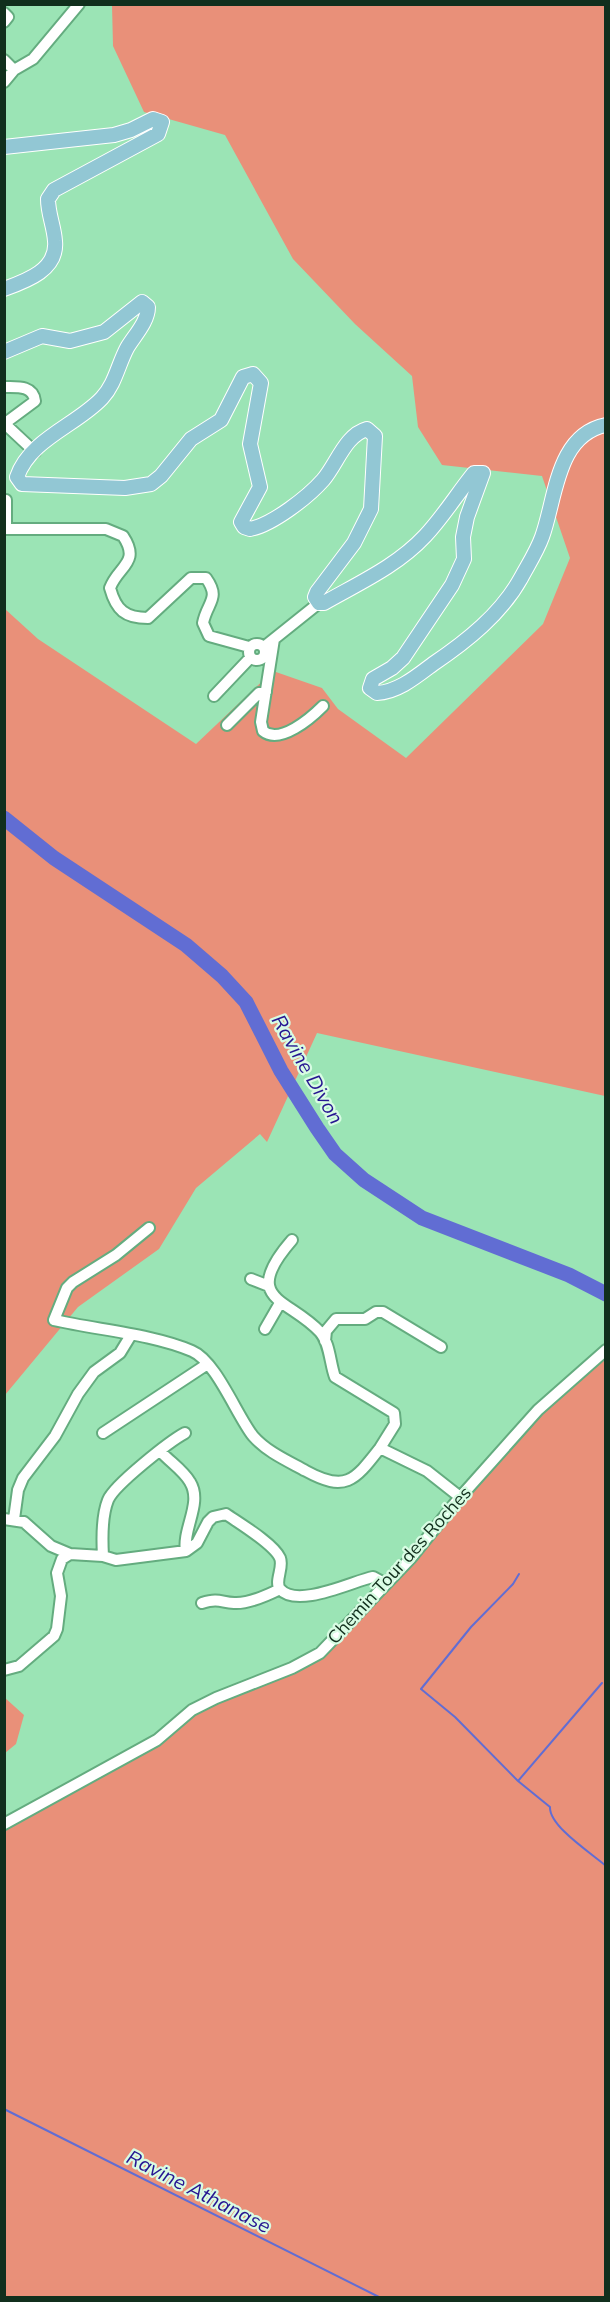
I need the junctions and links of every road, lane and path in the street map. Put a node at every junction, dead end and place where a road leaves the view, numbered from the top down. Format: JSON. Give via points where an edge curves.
{"nodes":[{"id":1,"x":79,"y":4,"type":"edge"},
{"id":2,"x":4,"y":13,"type":"edge"},
{"id":3,"x":4,"y":22,"type":"edge"},
{"id":4,"x":4,"y":60,"type":"edge"},
{"id":5,"x":14,"y":70,"type":"junction"},
{"id":6,"x":4,"y":82,"type":"edge"},
{"id":7,"x":4,"y":147,"type":"edge"},
{"id":8,"x":4,"y":290,"type":"edge"},
{"id":9,"x":4,"y":352,"type":"edge"},
{"id":10,"x":4,"y":387,"type":"edge"},
{"id":11,"x":5,"y":424,"type":"edge"},
{"id":12,"x":606,"y":425,"type":"edge"},
{"id":13,"x":35,"y":452,"type":"junction"},
{"id":14,"x":6,"y":500,"type":"dead end"},
{"id":15,"x":319,"y":603,"type":"junction"},
{"id":16,"x":274,"y":639,"type":"junction"},
{"id":17,"x":250,"y":652,"type":"junction"},
{"id":18,"x":266,"y":692,"type":"junction"},
{"id":19,"x":214,"y":696,"type":"dead end"},
{"id":20,"x":323,"y":706,"type":"dead end"},
{"id":21,"x":226,"y":725,"type":"dead end"},
{"id":22,"x":149,"y":1228,"type":"dead end"},
{"id":23,"x":292,"y":1240,"type":"dead end"},
{"id":24,"x":251,"y":1280,"type":"dead end"},
{"id":25,"x":269,"y":1286,"type":"junction"},
{"id":26,"x":280,"y":1303,"type":"junction"},
{"id":27,"x":265,"y":1329,"type":"dead end"},
{"id":28,"x":131,"y":1335,"type":"junction"},
{"id":29,"x":325,"y":1341,"type":"junction"},
{"id":30,"x":441,"y":1347,"type":"dead end"},
{"id":31,"x":606,"y":1350,"type":"edge"},
{"id":32,"x":206,"y":1365,"type":"junction"},
{"id":33,"x":103,"y":1432,"type":"dead end"},
{"id":34,"x":185,"y":1433,"type":"dead end"},
{"id":35,"x":380,"y":1448,"type":"junction"},
{"id":36,"x":160,"y":1451,"type":"junction"},
{"id":37,"x":460,"y":1497,"type":"junction"},
{"id":38,"x":9,"y":1519,"type":"edge"},
{"id":39,"x":186,"y":1551,"type":"junction"},
{"id":40,"x":70,"y":1554,"type":"junction"},
{"id":41,"x":103,"y":1556,"type":"junction"},
{"id":42,"x":384,"y":1583,"type":"junction"},
{"id":43,"x":280,"y":1589,"type":"junction"},
{"id":44,"x":202,"y":1603,"type":"dead end"},
{"id":45,"x":4,"y":1670,"type":"edge"},
{"id":46,"x":4,"y":1824,"type":"edge"}],
"edges":[{"from":1,"to":5,"type":"street","via":[[33,59]]},
{"from":2,"to":3,"type":"street","via":[[8,17]]},
{"from":4,"to":5,"type":"street"},
{"from":5,"to":6,"type":"street"},
{"from":7,"to":8,"type":"main road","via":[[114,135],[153,119],[162,122],[158,134],[54,190],[48,199],[56,243],[54,255],[44,271]]},
{"from":9,"to":13,"type":"main road","via":[[42,336],[70,340],[104,332],[137,303],[148,308],[110,389]]},
{"from":10,"to":11,"type":"street","via":[[23,387],[34,397],[31,406]]},
{"from":11,"to":13,"type":"street"},
{"from":12,"to":15,"type":"main road","via":[[585,433],[564,459],[541,540],[502,605],[481,627],[392,690],[372,691],[373,679],[397,664],[452,585],[464,559],[465,527],[483,472],[476,472],[425,536],[405,554],[363,582]]},
{"from":13,"to":15,"type":"main road","via":[[17,477],[22,483],[125,488],[151,484],[190,440],[221,420],[243,377],[252,374],[261,383],[250,444],[260,487],[241,522],[250,529],[308,495],[356,434],[370,430],[375,435],[371,509],[354,543],[317,592]]},
{"from":14,"to":17,"type":"street","via":[[6,529],[106,530],[123,536],[130,555],[128,564],[110,588],[124,614],[148,618],[190,578],[206,578],[214,589],[203,623],[209,636]]},
{"from":15,"to":16,"type":"street"},
{"from":16,"to":17,"type":"street","via":[[264,647],[255,644]]},
{"from":16,"to":18,"type":"street"},
{"from":17,"to":19,"type":"street"},
{"from":18,"to":20,"type":"street","via":[[261,722],[267,734],[281,735]]},
{"from":18,"to":21,"type":"street","via":[[259,693]]},
{"from":22,"to":28,"type":"street","via":[[73,1282],[54,1320]]},
{"from":23,"to":25,"type":"street","via":[[273,1271]]},
{"from":24,"to":25,"type":"street"},
{"from":25,"to":26,"type":"street"},
{"from":26,"to":27,"type":"street"},
{"from":26,"to":29,"type":"street","via":[[319,1331]]},
{"from":28,"to":32,"type":"street","via":[[194,1352]]},
{"from":28,"to":38,"type":"street","via":[[120,1353],[94,1372],[78,1394],[55,1436],[23,1478]]},
{"from":29,"to":30,"type":"street","via":[[326,1331],[336,1319],[365,1319],[383,1312]]},
{"from":29,"to":35,"type":"street","via":[[335,1377],[394,1413],[395,1424]]},
{"from":31,"to":37,"type":"street","name":"Chemin Tour des Roches","via":[[538,1410]]},
{"from":32,"to":33,"type":"street"},
{"from":32,"to":35,"type":"street","via":[[259,1442],[320,1479],[347,1482],[358,1476]]},
{"from":34,"to":36,"type":"street"},
{"from":35,"to":37,"type":"street","via":[[427,1471]]},
{"from":36,"to":39,"type":"street","via":[[187,1478],[194,1491],[184,1539]]},
{"from":36,"to":41,"type":"street","via":[[108,1499]]},
{"from":37,"to":42,"type":"street","name":"Chemin Tour des Roches","via":[[411,1558]]},
{"from":38,"to":40,"type":"street","via":[[24,1522],[51,1546]]},
{"from":39,"to":41,"type":"street","via":[[116,1560]]},
{"from":39,"to":43,"type":"street","via":[[197,1544],[213,1517],[226,1514],[279,1557]]},
{"from":40,"to":41,"type":"street"},
{"from":40,"to":45,"type":"street","via":[[62,1559],[57,1573],[61,1596],[54,1636],[20,1666]]},
{"from":42,"to":43,"type":"street","via":[[373,1577],[332,1592],[288,1594]]},
{"from":42,"to":46,"type":"street","name":"Chemin Tour des Roches","via":[[331,1642],[306,1661],[192,1710],[156,1740]]},
{"from":43,"to":44,"type":"street","via":[[242,1603],[222,1599]]}]}
